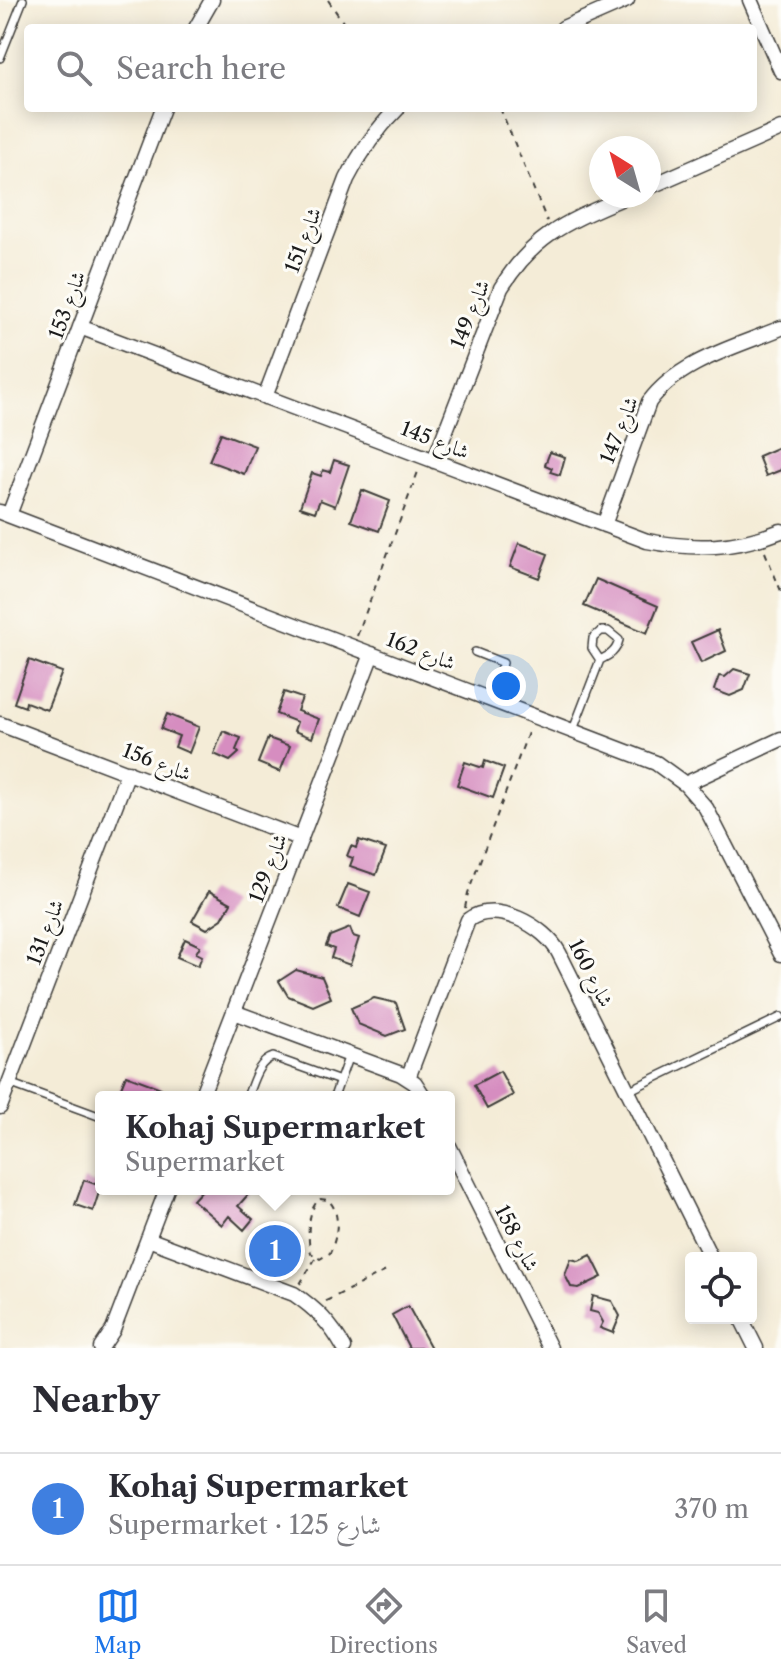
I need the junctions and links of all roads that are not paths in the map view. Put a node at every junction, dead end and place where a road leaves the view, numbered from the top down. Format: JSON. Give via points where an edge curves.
{"nodes":[{"id":1,"x":23,"y":0,"type":"edge"},
{"id":2,"x":212,"y":0,"type":"edge"},
{"id":3,"x":627,"y":0,"type":"edge"},
{"id":4,"x":750,"y":0,"type":"edge"},
{"id":5,"x":198,"y":24,"type":"edge"},
{"id":6,"x":572,"y":24,"type":"edge"},
{"id":7,"x":0,"y":58,"type":"edge"},
{"id":8,"x":781,"y":71,"type":"edge"},
{"id":9,"x":161,"y":112,"type":"edge"},
{"id":10,"x":394,"y":112,"type":"edge"},
{"id":11,"x":781,"y":129,"type":"edge"},
{"id":12,"x":661,"y":182,"type":"edge"},
{"id":13,"x":601,"y":208,"type":"edge"},
{"id":14,"x":80,"y":327,"type":"junction"},
{"id":15,"x":781,"y":328,"type":"edge"},
{"id":16,"x":265,"y":397,"type":"junction"},
{"id":17,"x":429,"y":459,"type":"junction"},
{"id":18,"x":5,"y":514,"type":"edge"},
{"id":19,"x":604,"y":525,"type":"junction"},
{"id":20,"x":781,"y":531,"type":"edge"},
{"id":21,"x":475,"y":652,"type":"dead end"},
{"id":22,"x":372,"y":654,"type":"junction"},
{"id":23,"x":600,"y":660,"type":"dead end"},
{"id":24,"x":489,"y":698,"type":"junction"},
{"id":25,"x":0,"y":724,"type":"edge"},
{"id":26,"x":573,"y":730,"type":"junction"},
{"id":27,"x":781,"y":739,"type":"edge"},
{"id":28,"x":128,"y":772,"type":"junction"},
{"id":29,"x":685,"y":784,"type":"junction"},
{"id":30,"x":301,"y":839,"type":"junction"},
{"id":31,"x":781,"y":954,"type":"edge"},
{"id":32,"x":234,"y":1012,"type":"junction"},
{"id":33,"x":781,"y":1017,"type":"edge"},
{"id":34,"x":349,"y":1055,"type":"junction"},
{"id":35,"x":8,"y":1073,"type":"edge"},
{"id":36,"x":408,"y":1078,"type":"junction"},
{"id":37,"x":340,"y":1081,"type":"junction"},
{"id":38,"x":203,"y":1091,"type":"edge"},
{"id":39,"x":250,"y":1091,"type":"edge"},
{"id":40,"x":336,"y":1091,"type":"edge"},
{"id":41,"x":419,"y":1091,"type":"edge"},
{"id":42,"x":628,"y":1091,"type":"junction"},
{"id":43,"x":0,"y":1107,"type":"edge"},
{"id":44,"x":95,"y":1114,"type":"edge"},
{"id":45,"x":455,"y":1158,"type":"edge"},
{"id":46,"x":165,"y":1195,"type":"edge"},
{"id":47,"x":148,"y":1239,"type":"junction"},
{"id":48,"x":708,"y":1252,"type":"edge"},
{"id":49,"x":744,"y":1324,"type":"edge"},
{"id":50,"x":101,"y":1348,"type":"edge"},
{"id":51,"x":344,"y":1348,"type":"edge"},
{"id":52,"x":550,"y":1348,"type":"edge"},
{"id":53,"x":756,"y":1348,"type":"edge"}],
"edges":[{"from":1,"to":7,"type":"lane"},
{"from":2,"to":5,"type":"street"},
{"from":3,"to":6,"type":"street"},
{"from":4,"to":8,"type":"street"},
{"from":9,"to":14,"type":"street","name":"شارع 153"},
{"from":10,"to":16,"type":"street","name":"شارع 151","via":[[378,127],[347,179]]},
{"from":11,"to":12,"type":"street"},
{"from":13,"to":17,"type":"street","name":"شارع 149","via":[[551,231],[514,266]]},
{"from":14,"to":16,"type":"street","name":"شارع 145"},
{"from":14,"to":18,"type":"street","name":"شارع 153"},
{"from":15,"to":19,"type":"street","name":"شارع 147","via":[[661,385],[649,402]]},
{"from":16,"to":17,"type":"street","name":"شارع 145"},
{"from":17,"to":19,"type":"street","name":"شارع 145"},
{"from":18,"to":22,"type":"street","name":"شارع 162"},
{"from":19,"to":20,"type":"street","name":"شارع 145","via":[[647,541],[704,548],[732,546]]},
{"from":21,"to":24,"type":"lane","via":[[503,663]]},
{"from":22,"to":24,"type":"street","name":"شارع 162"},
{"from":22,"to":30,"type":"street","name":"شارع 129"},
{"from":23,"to":26,"type":"lane"},
{"from":24,"to":26,"type":"street","name":"شارع 162"},
{"from":25,"to":28,"type":"street","name":"شارع 156"},
{"from":26,"to":29,"type":"street","name":"شارع 162","via":[[641,756]]},
{"from":27,"to":29,"type":"street"},
{"from":28,"to":30,"type":"street","name":"شارع 156"},
{"from":28,"to":35,"type":"street","name":"شارع 131"},
{"from":29,"to":31,"type":"street","name":"شارع 162","via":[[706,808]]},
{"from":30,"to":32,"type":"street","name":"شارع 129"},
{"from":32,"to":34,"type":"street"},
{"from":32,"to":38,"type":"street","name":"شارع 129"},
{"from":33,"to":42,"type":"lane"},
{"from":34,"to":36,"type":"street"},
{"from":34,"to":37,"type":"lane"},
{"from":35,"to":43,"type":"street","name":"شارع 131"},
{"from":35,"to":44,"type":"lane"},
{"from":36,"to":41,"type":"street"},
{"from":36,"to":42,"type":"street","name":"شارع 160","via":[[468,920],[488,911],[547,935]]},
{"from":37,"to":39,"type":"lane","via":[[268,1058]]},
{"from":37,"to":40,"type":"lane"},
{"from":42,"to":48,"type":"street","name":"شارع 160"},
{"from":45,"to":52,"type":"street","name":"شارع 158"},
{"from":46,"to":47,"type":"street"},
{"from":47,"to":50,"type":"street"},
{"from":47,"to":51,"type":"street","via":[[294,1294],[330,1325]]},
{"from":49,"to":53,"type":"street"}]}
